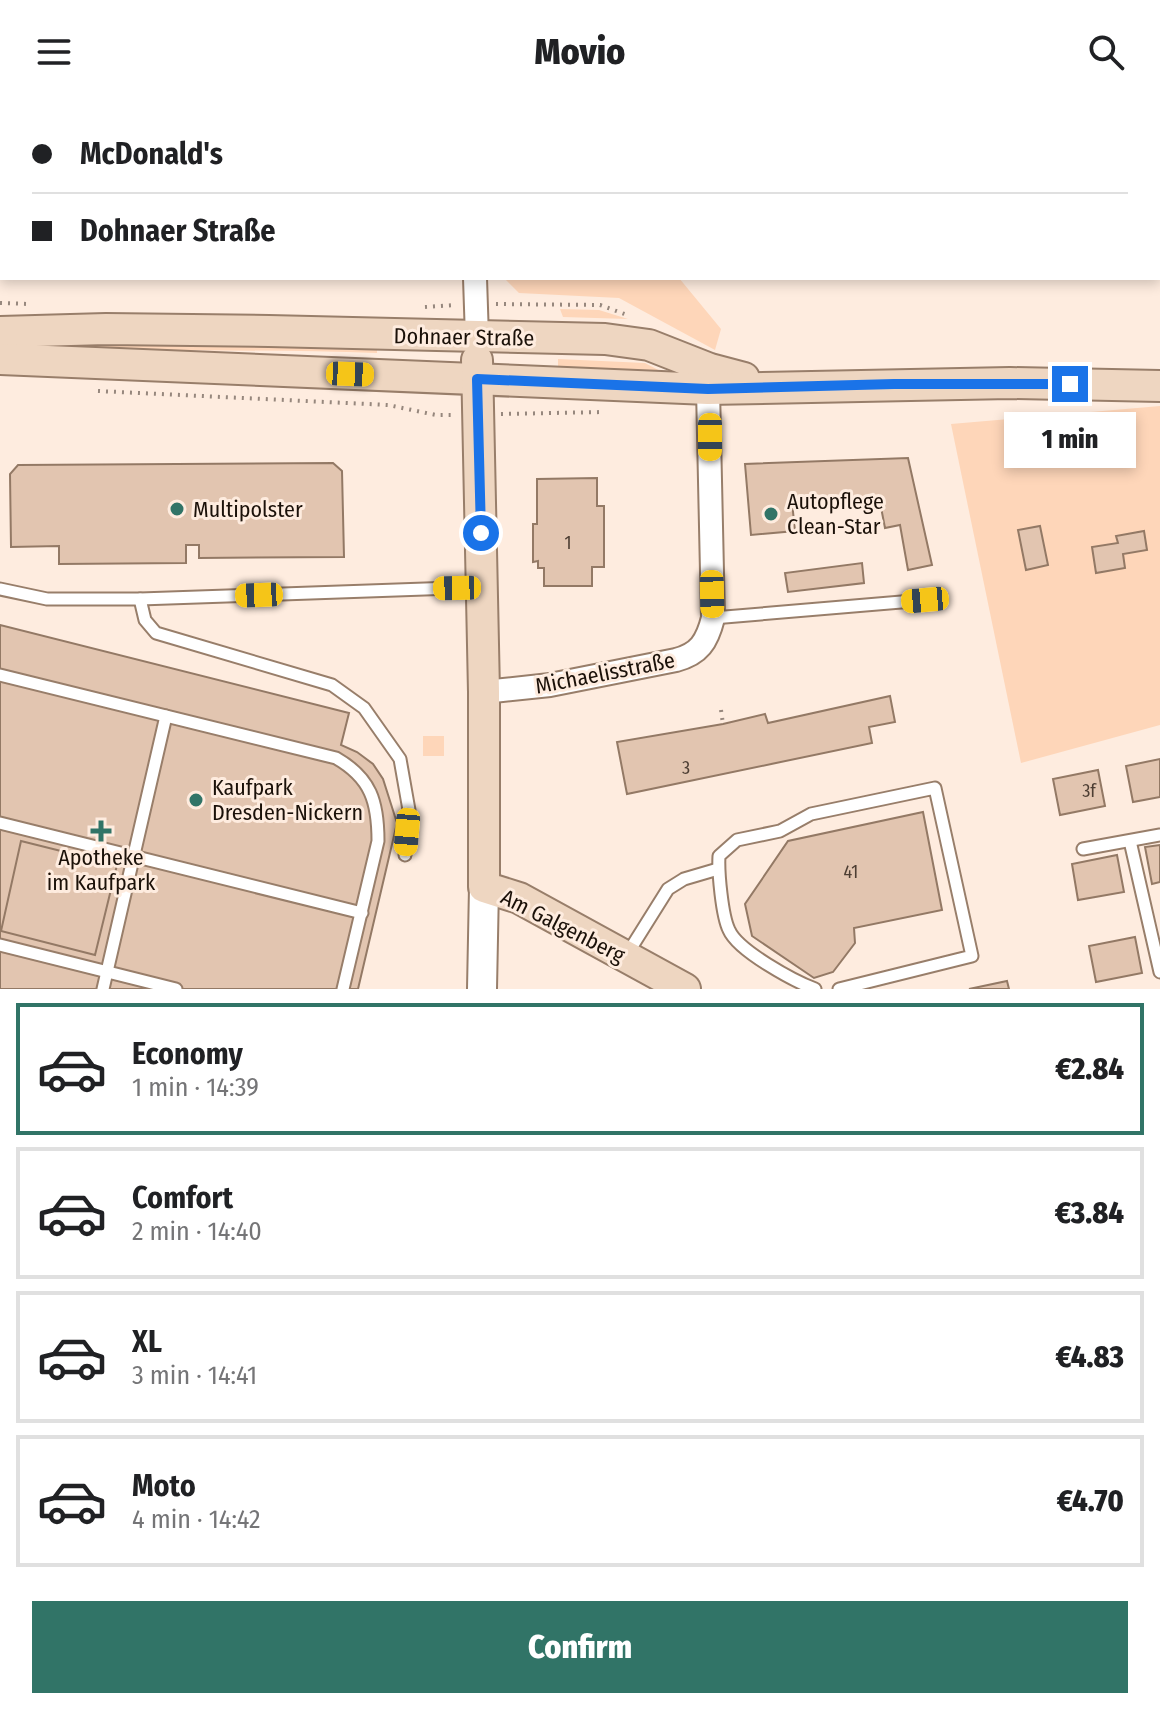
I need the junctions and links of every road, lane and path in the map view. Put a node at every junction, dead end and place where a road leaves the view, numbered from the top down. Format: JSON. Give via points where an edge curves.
{"nodes":[{"id":1,"x":475,"y":280,"type":"edge"},
{"id":2,"x":0,"y":332,"type":"edge"},
{"id":3,"x":477,"y":338,"type":"junction"},
{"id":4,"x":0,"y":359,"type":"edge"},
{"id":5,"x":477,"y":379,"type":"junction"},
{"id":6,"x":777,"y":386,"type":"junction"},
{"id":7,"x":1160,"y":386,"type":"edge"},
{"id":8,"x":708,"y":389,"type":"junction"},
{"id":9,"x":92,"y":390,"type":"dead end"},
{"id":10,"x":436,"y":415,"type":"dead end"},
{"id":11,"x":482,"y":587,"type":"junction"},
{"id":12,"x":0,"y":589,"type":"edge"},
{"id":13,"x":140,"y":599,"type":"junction"},
{"id":14,"x":925,"y":600,"type":"dead end"},
{"id":15,"x":713,"y":618,"type":"junction"},
{"id":16,"x":0,"y":675,"type":"edge"},
{"id":17,"x":484,"y":692,"type":"junction"},
{"id":18,"x":721,"y":710,"type":"dead end"},
{"id":19,"x":166,"y":716,"type":"junction"},
{"id":20,"x":723,"y":724,"type":"dead end"},
{"id":21,"x":0,"y":823,"type":"edge"},
{"id":22,"x":1160,"y":835,"type":"edge"},
{"id":23,"x":1130,"y":841,"type":"junction"},
{"id":24,"x":1083,"y":849,"type":"dead end"},
{"id":25,"x":405,"y":855,"type":"dead end"},
{"id":26,"x":133,"y":856,"type":"junction"},
{"id":27,"x":718,"y":869,"type":"junction"},
{"id":28,"x":484,"y":887,"type":"junction"},
{"id":29,"x":362,"y":913,"type":"junction"},
{"id":30,"x":0,"y":945,"type":"edge"},
{"id":31,"x":625,"y":956,"type":"junction"},
{"id":32,"x":107,"y":972,"type":"junction"},
{"id":33,"x":1160,"y":972,"type":"edge"},
{"id":34,"x":103,"y":989,"type":"edge"},
{"id":35,"x":176,"y":989,"type":"edge"},
{"id":36,"x":343,"y":989,"type":"edge"},
{"id":37,"x":482,"y":989,"type":"edge"},
{"id":38,"x":685,"y":989,"type":"edge"},
{"id":39,"x":815,"y":989,"type":"edge"},
{"id":40,"x":839,"y":989,"type":"edge"}],
"edges":[{"from":1,"to":3,"type":"street"},
{"from":2,"to":3,"type":"main road","name":"Dohnaer Straße","via":[[269,331]]},
{"from":3,"to":5,"type":"main road"},
{"from":3,"to":6,"type":"main road","name":"Dohnaer Straße","via":[[605,339],[649,345],[710,369]]},
{"from":4,"to":5,"type":"main road","name":"Dohnaer Straße"},
{"from":5,"to":8,"type":"main road","name":"Dohnaer Straße"},
{"from":5,"to":11,"type":"main road"},
{"from":6,"to":7,"type":"main road","name":"Dohnaer Straße"},
{"from":6,"to":8,"type":"main road","name":"Dohnaer Straße"},
{"from":8,"to":15,"type":"street","name":"Michaelisstraße"},
{"from":9,"to":10,"type":"path","via":[[388,405]]},
{"from":11,"to":13,"type":"lane"},
{"from":11,"to":17,"type":"main road"},
{"from":12,"to":13,"type":"lane","via":[[47,599]]},
{"from":13,"to":25,"type":"lane","via":[[145,620],[156,633],[332,685],[364,708],[400,759],[409,810]]},
{"from":14,"to":15,"type":"lane"},
{"from":15,"to":17,"type":"street","name":"Michaelisstraße","via":[[703,645],[692,656],[550,685]]},
{"from":16,"to":19,"type":"lane"},
{"from":17,"to":28,"type":"main road"},
{"from":18,"to":20,"type":"path"},
{"from":19,"to":26,"type":"lane"},
{"from":19,"to":29,"type":"lane","via":[[336,758],[355,768],[371,790],[378,821]]},
{"from":21,"to":26,"type":"lane"},
{"from":22,"to":23,"type":"lane"},
{"from":23,"to":24,"type":"lane"},
{"from":23,"to":33,"type":"lane"},
{"from":26,"to":29,"type":"lane"},
{"from":26,"to":32,"type":"lane"},
{"from":27,"to":31,"type":"lane","via":[[668,889]]},
{"from":27,"to":39,"type":"lane","via":[[735,938]]},
{"from":27,"to":40,"type":"lane","via":[[719,856],[737,840],[780,831],[811,814],[935,788],[972,956]]},
{"from":28,"to":31,"type":"main road","name":"Am Galgenberg","via":[[519,898]]},
{"from":28,"to":37,"type":"street"},
{"from":29,"to":36,"type":"lane"},
{"from":30,"to":32,"type":"lane"},
{"from":31,"to":38,"type":"main road","name":"Am Galgenberg"},
{"from":32,"to":34,"type":"lane"},
{"from":32,"to":35,"type":"lane"}]}
